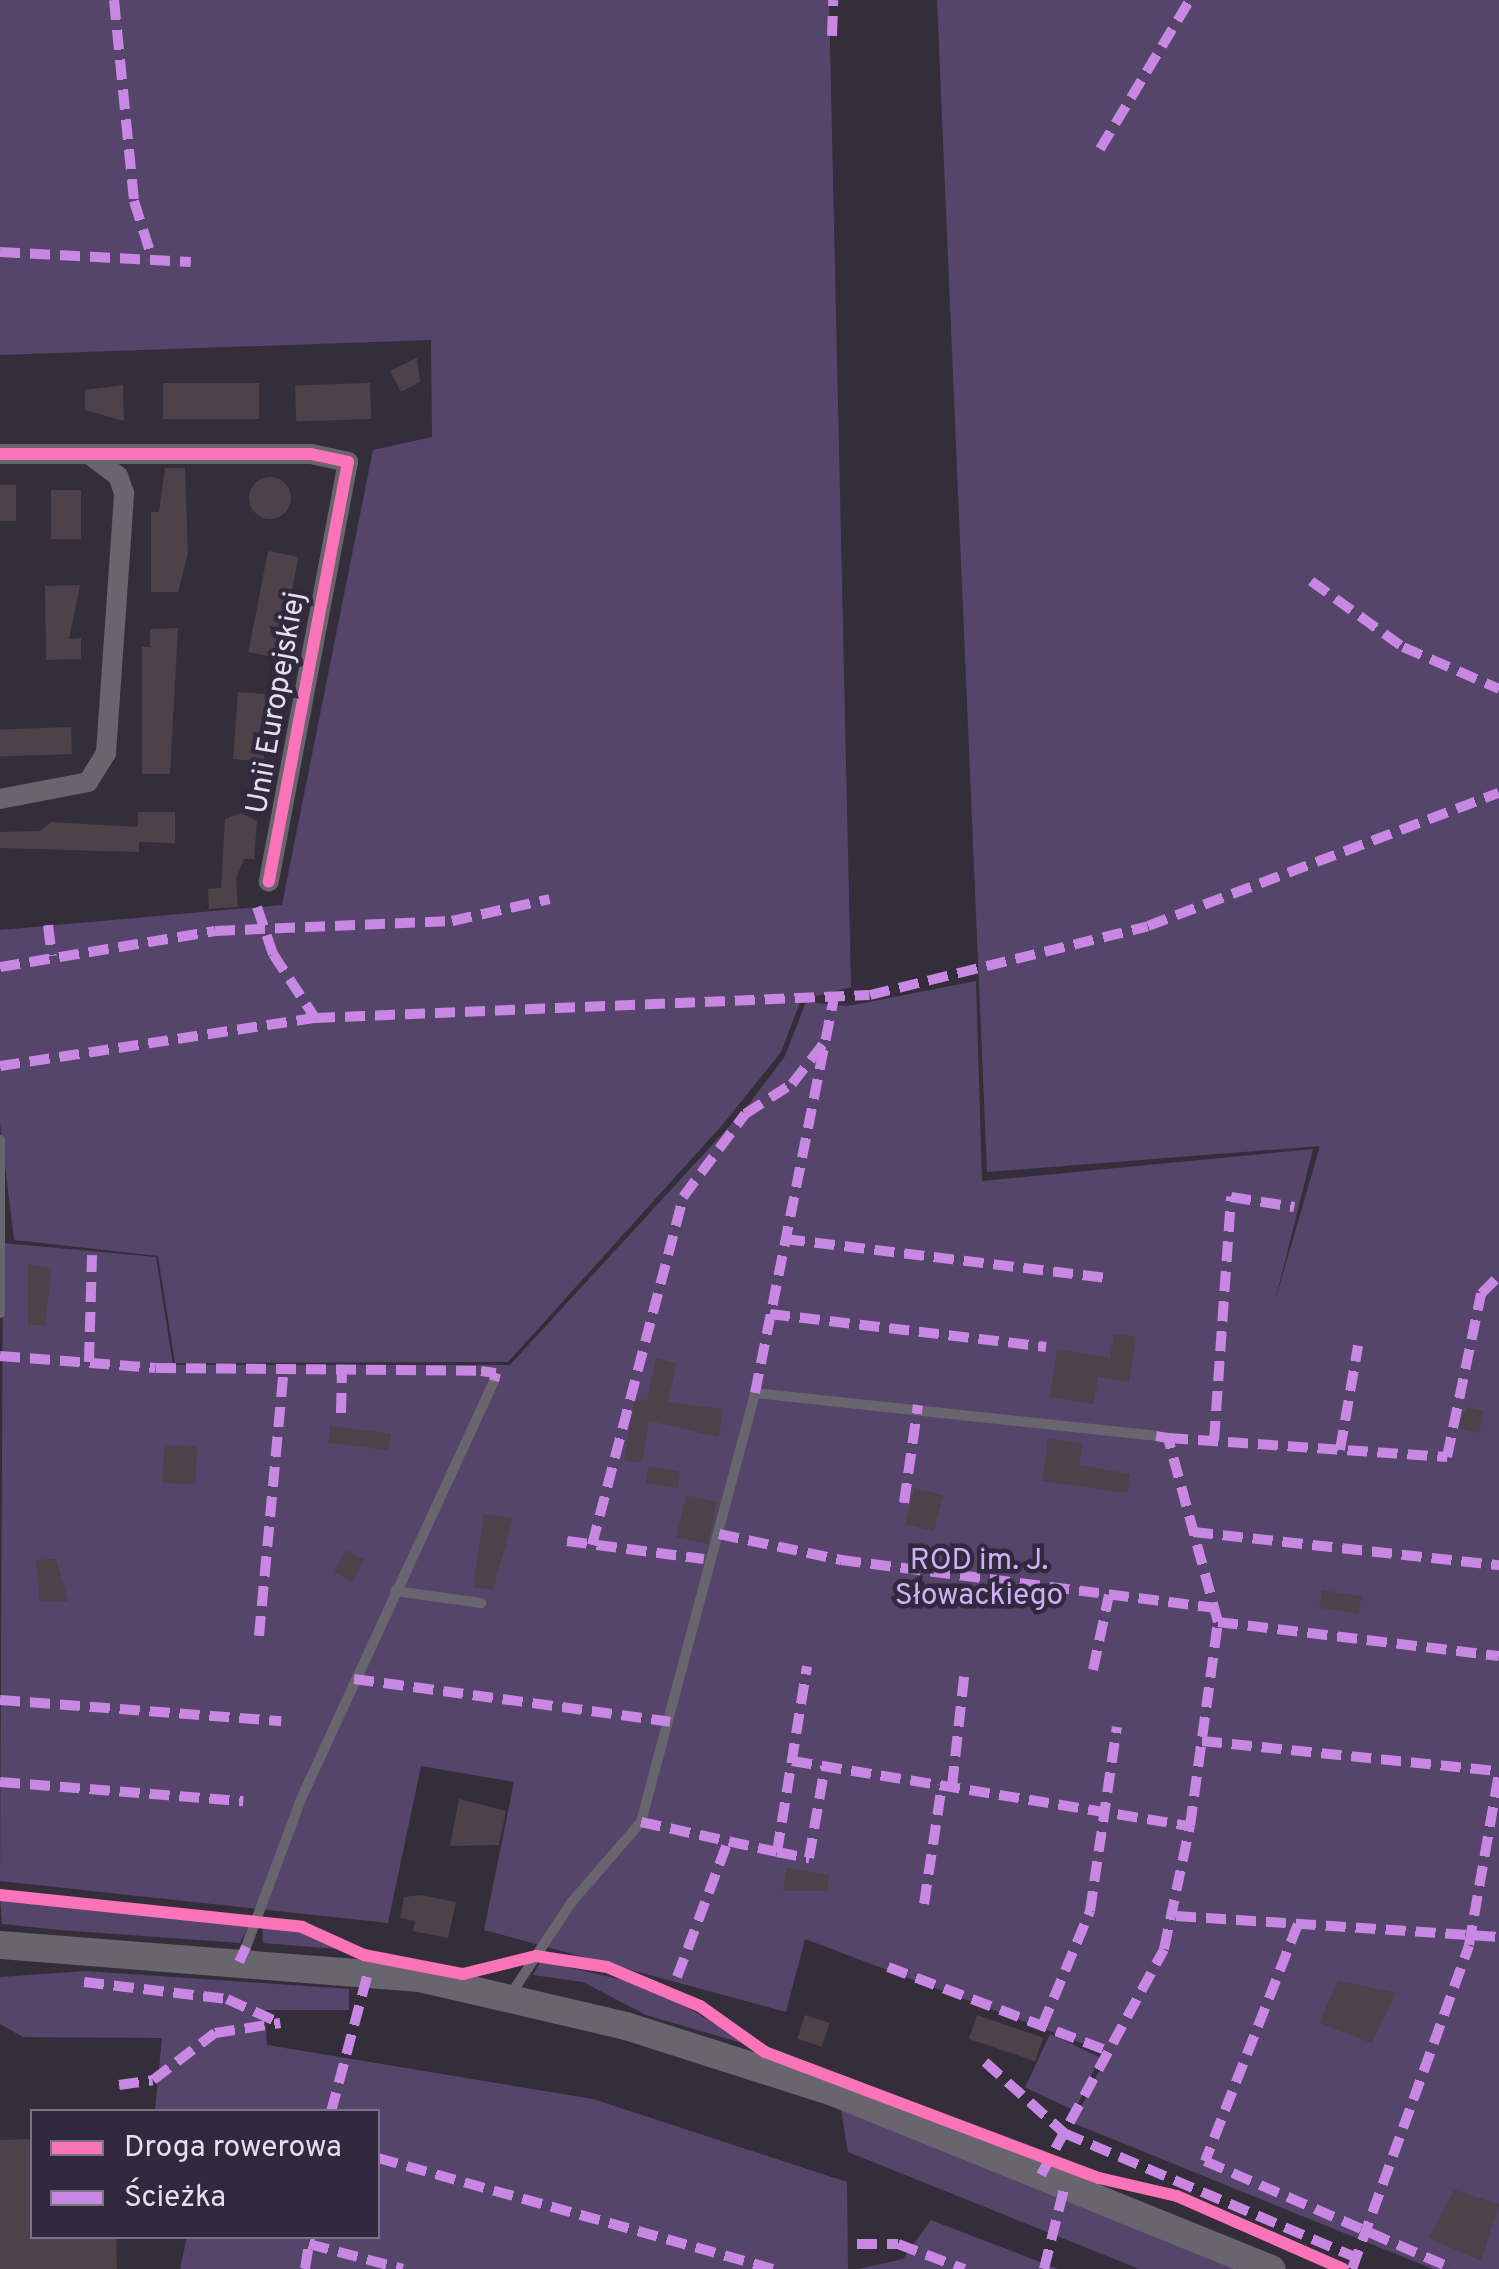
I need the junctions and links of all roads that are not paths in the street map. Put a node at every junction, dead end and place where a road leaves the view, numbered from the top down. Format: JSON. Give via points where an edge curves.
{"nodes":[{"id":1,"x":84,"y":452,"type":"junction"},
{"id":2,"x":0,"y":454,"type":"edge"},
{"id":3,"x":0,"y":798,"type":"edge"},
{"id":4,"x":269,"y":882,"type":"dead end"},
{"id":5,"x":0,"y":1140,"type":"edge"},
{"id":6,"x":2,"y":1168,"type":"edge"},
{"id":7,"x":2,"y":1223,"type":"edge"},
{"id":8,"x":0,"y":1278,"type":"edge"},
{"id":9,"x":0,"y":1313,"type":"edge"},
{"id":10,"x":494,"y":1381,"type":"dead end"},
{"id":11,"x":1156,"y":1436,"type":"dead end"},
{"id":12,"x":395,"y":1591,"type":"junction"},
{"id":13,"x":481,"y":1604,"type":"dead end"},
{"id":14,"x":0,"y":1945,"type":"edge"},
{"id":15,"x":246,"y":1947,"type":"dead end"},
{"id":16,"x":509,"y":1998,"type":"junction"},
{"id":17,"x":1272,"y":2269,"type":"edge"}],
"edges":[{"from":1,"to":2,"type":"street","name":"Unii Europejskiej"},
{"from":1,"to":3,"type":"street","via":[[104,460],[124,493],[106,754],[88,782]]},
{"from":1,"to":4,"type":"street","name":"Unii Europejskiej","via":[[348,462]]},
{"from":5,"to":6,"type":"lane"},
{"from":6,"to":7,"type":"lane"},
{"from":7,"to":8,"type":"lane"},
{"from":8,"to":9,"type":"lane"},
{"from":10,"to":12,"type":"lane"},
{"from":11,"to":16,"type":"lane","via":[[755,1393],[640,1822],[570,1903]]},
{"from":12,"to":13,"type":"lane"},
{"from":12,"to":15,"type":"lane"},
{"from":14,"to":16,"type":"main road","via":[[420,1978]]},
{"from":16,"to":17,"type":"main road","via":[[833,2092]]}]}
